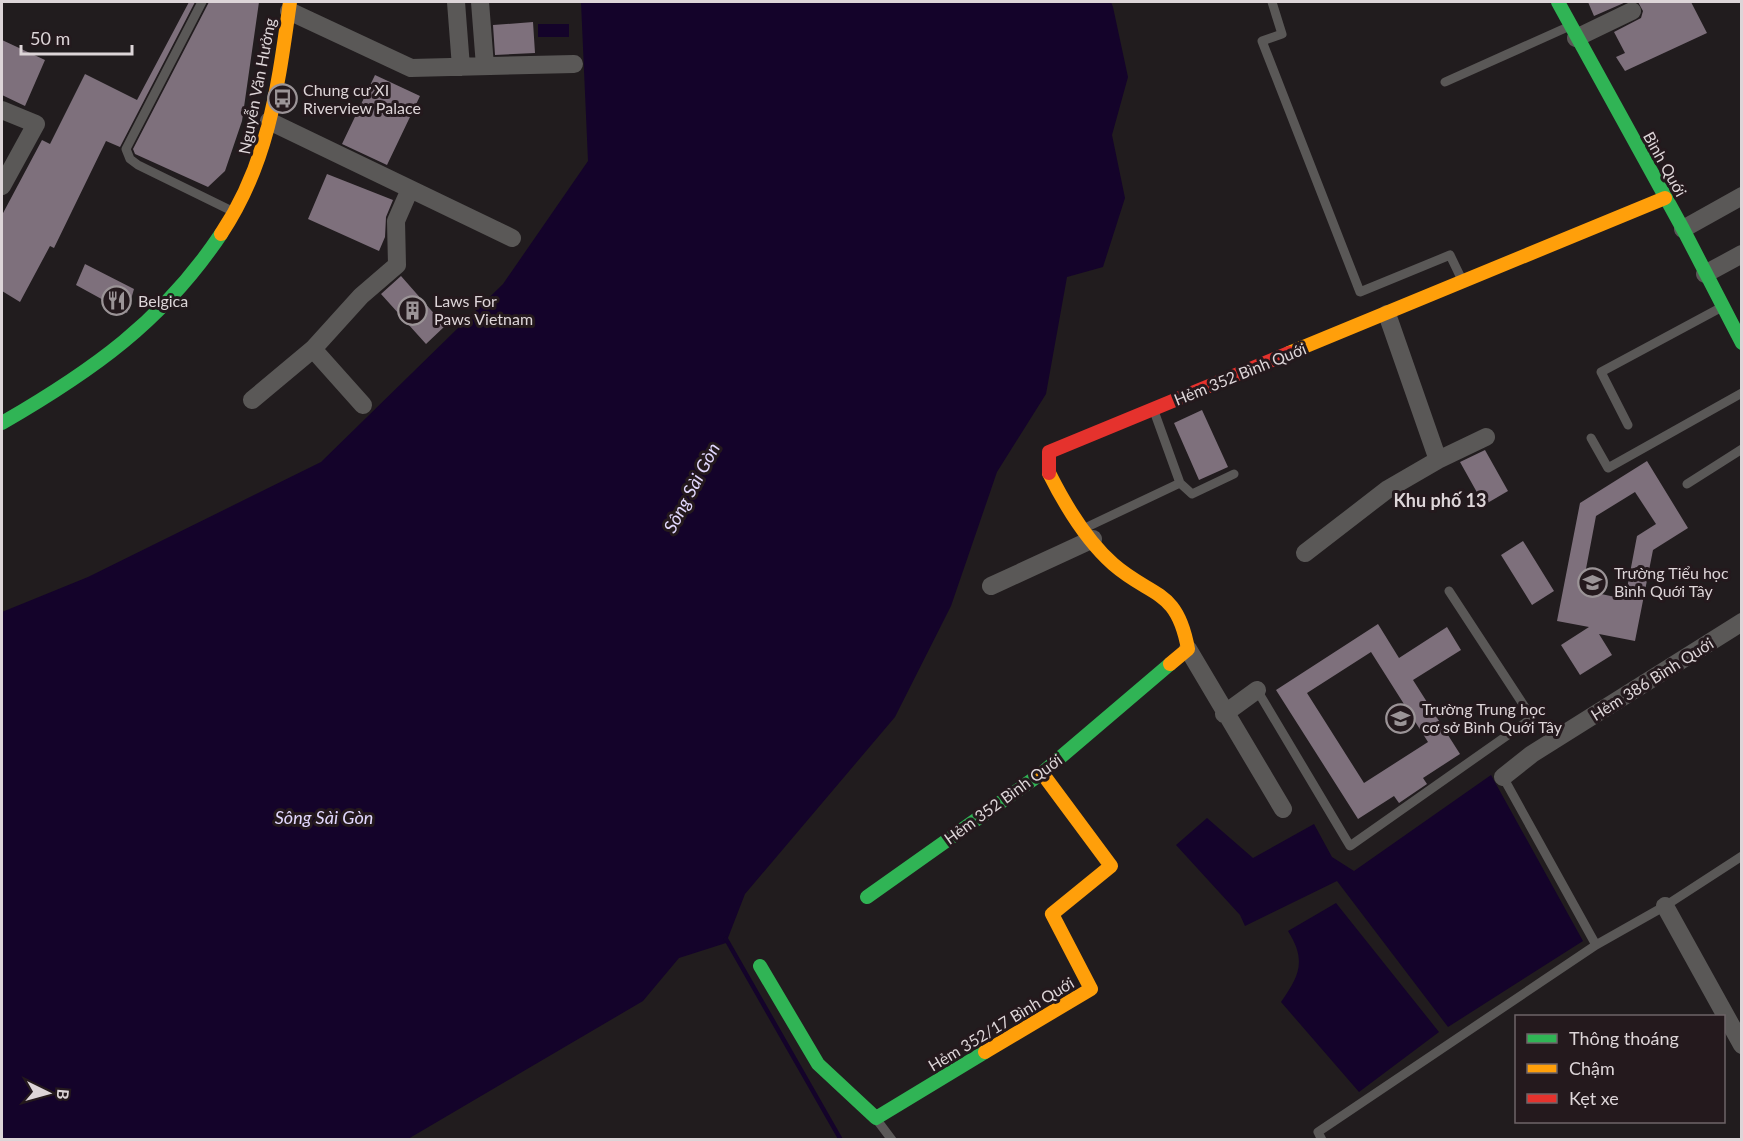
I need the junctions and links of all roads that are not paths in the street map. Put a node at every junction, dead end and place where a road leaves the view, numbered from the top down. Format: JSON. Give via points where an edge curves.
{"nodes":[{"id":1,"x":202,"y":2,"type":"edge"},
{"id":2,"x":456,"y":2,"type":"edge"},
{"id":3,"x":480,"y":2,"type":"edge"},
{"id":4,"x":1272,"y":2,"type":"edge"},
{"id":5,"x":1558,"y":2,"type":"edge"},
{"id":6,"x":289,"y":6,"type":"edge"},
{"id":7,"x":1632,"y":11,"type":"dead end"},
{"id":8,"x":1573,"y":32,"type":"junction"},
{"id":9,"x":574,"y":64,"type":"dead end"},
{"id":10,"x":485,"y":66,"type":"junction"},
{"id":11,"x":461,"y":67,"type":"junction"},
{"id":12,"x":1444,"y":82,"type":"dead end"},
{"id":13,"x":2,"y":110,"type":"edge"},
{"id":14,"x":269,"y":121,"type":"junction"},
{"id":15,"x":2,"y":186,"type":"edge"},
{"id":16,"x":410,"y":189,"type":"junction"},
{"id":17,"x":1742,"y":196,"type":"edge"},
{"id":18,"x":1665,"y":198,"type":"junction"},
{"id":19,"x":235,"y":212,"type":"junction"},
{"id":20,"x":1683,"y":229,"type":"junction"},
{"id":21,"x":512,"y":238,"type":"dead end"},
{"id":22,"x":1742,"y":254,"type":"edge"},
{"id":23,"x":1705,"y":274,"type":"junction"},
{"id":24,"x":1464,"y":283,"type":"junction"},
{"id":25,"x":1722,"y":307,"type":"junction"},
{"id":26,"x":1387,"y":314,"type":"junction"},
{"id":27,"x":1742,"y":343,"type":"edge"},
{"id":28,"x":313,"y":349,"type":"junction"},
{"id":29,"x":1742,"y":393,"type":"edge"},
{"id":30,"x":252,"y":400,"type":"dead end"},
{"id":31,"x":363,"y":405,"type":"dead end"},
{"id":32,"x":1153,"y":409,"type":"junction"},
{"id":33,"x":2,"y":423,"type":"edge"},
{"id":34,"x":1628,"y":424,"type":"dead end"},
{"id":35,"x":1486,"y":437,"type":"dead end"},
{"id":36,"x":1591,"y":438,"type":"dead end"},
{"id":37,"x":1742,"y":449,"type":"edge"},
{"id":38,"x":1438,"y":460,"type":"junction"},
{"id":39,"x":1234,"y":474,"type":"dead end"},
{"id":40,"x":1180,"y":483,"type":"junction"},
{"id":41,"x":1687,"y":484,"type":"dead end"},
{"id":42,"x":1088,"y":534,"type":"junction"},
{"id":43,"x":1305,"y":553,"type":"dead end"},
{"id":44,"x":991,"y":586,"type":"dead end"},
{"id":45,"x":1449,"y":591,"type":"dead end"},
{"id":46,"x":1742,"y":622,"type":"edge"},
{"id":47,"x":1188,"y":648,"type":"junction"},
{"id":48,"x":1257,"y":690,"type":"joint"},
{"id":49,"x":1224,"y":714,"type":"junction"},
{"id":50,"x":1042,"y":773,"type":"junction"},
{"id":51,"x":1503,"y":777,"type":"joint"},
{"id":52,"x":1282,"y":809,"type":"dead end"},
{"id":53,"x":1742,"y":856,"type":"edge"},
{"id":54,"x":867,"y":897,"type":"dead end"},
{"id":55,"x":1665,"y":906,"type":"junction"},
{"id":56,"x":1596,"y":945,"type":"junction"},
{"id":57,"x":760,"y":966,"type":"dead end"},
{"id":58,"x":1742,"y":1045,"type":"edge"},
{"id":59,"x":876,"y":1118,"type":"junction"},
{"id":60,"x":892,"y":1140,"type":"edge"},
{"id":61,"x":1322,"y":1140,"type":"edge"}],
"edges":[{"from":1,"to":19,"type":"lane","via":[[126,149],[138,165]]},
{"from":2,"to":11,"type":"street"},
{"from":3,"to":10,"type":"street"},
{"from":4,"to":24,"type":"lane","via":[[1282,34],[1262,41],[1360,292],[1450,255]]},
{"from":5,"to":8,"type":"street","name":"Bình Quới"},
{"from":6,"to":11,"type":"street","via":[[411,68]]},
{"from":6,"to":14,"type":"street","name":"Nguyễn Văn Hưởng"},
{"from":7,"to":8,"type":"street"},
{"from":8,"to":12,"type":"lane"},
{"from":8,"to":18,"type":"street","name":"Bình Quới"},
{"from":9,"to":10,"type":"street"},
{"from":10,"to":11,"type":"street"},
{"from":13,"to":15,"type":"street","via":[[36,124]]},
{"from":14,"to":16,"type":"street"},
{"from":14,"to":19,"type":"street","name":"Nguyễn Văn Hưởng","via":[[260,160]]},
{"from":16,"to":21,"type":"street"},
{"from":16,"to":28,"type":"street","via":[[396,221],[397,265],[361,296]]},
{"from":17,"to":20,"type":"street"},
{"from":18,"to":20,"type":"street","name":"Bình Quới"},
{"from":18,"to":24,"type":"street","name":"Hẻm 352 Bình Quới"},
{"from":19,"to":33,"type":"street","name":"Nguyễn Văn Hưởng","via":[[182,290],[140,332],[98,366]]},
{"from":20,"to":23,"type":"street","name":"Bình Quới"},
{"from":22,"to":23,"type":"street"},
{"from":23,"to":25,"type":"street","name":"Bình Quới"},
{"from":24,"to":26,"type":"street","name":"Hẻm 352 Bình Quới"},
{"from":25,"to":27,"type":"street","name":"Bình Quới"},
{"from":25,"to":34,"type":"lane","via":[[1601,372]]},
{"from":26,"to":32,"type":"street","name":"Hẻm 352 Bình Quới"},
{"from":26,"to":38,"type":"street"},
{"from":28,"to":30,"type":"street"},
{"from":28,"to":31,"type":"street"},
{"from":29,"to":36,"type":"lane","via":[[1608,468]]},
{"from":32,"to":40,"type":"lane"},
{"from":32,"to":42,"type":"street","name":"Hẻm 352 Bình Quới","via":[[1049,452],[1046,468]]},
{"from":35,"to":38,"type":"street"},
{"from":37,"to":41,"type":"lane"},
{"from":38,"to":43,"type":"street","via":[[1388,489]]},
{"from":39,"to":40,"type":"lane","via":[[1192,494]]},
{"from":40,"to":42,"type":"lane"},
{"from":42,"to":44,"type":"street"},
{"from":42,"to":47,"type":"street","name":"Hẻm 352 Bình Quới","via":[[1112,564],[1163,593],[1185,624]]},
{"from":45,"to":48,"type":"lane","via":[[1532,718],[1350,846]]},
{"from":46,"to":51,"type":"street","name":"Hẻm 386 Bình Quới","via":[[1532,754]]},
{"from":47,"to":49,"type":"street","name":"Hẻm 352 Bình Quới"},
{"from":47,"to":50,"type":"street","name":"Hẻm 352 Bình Quới"},
{"from":48,"to":49,"type":"street"},
{"from":49,"to":52,"type":"street","name":"Hẻm 352 Bình Quới"},
{"from":50,"to":54,"type":"street","name":"Hẻm 352 Bình Quới"},
{"from":50,"to":59,"type":"street","name":"Hẻm 352/17 Bình Quới","via":[[1112,866],[1052,914],[1091,989]]},
{"from":51,"to":56,"type":"lane"},
{"from":53,"to":55,"type":"lane"},
{"from":55,"to":56,"type":"lane"},
{"from":55,"to":58,"type":"street"},
{"from":56,"to":61,"type":"lane","via":[[1318,1132]]},
{"from":57,"to":59,"type":"street","via":[[818,1064]]},
{"from":59,"to":60,"type":"lane"}]}
